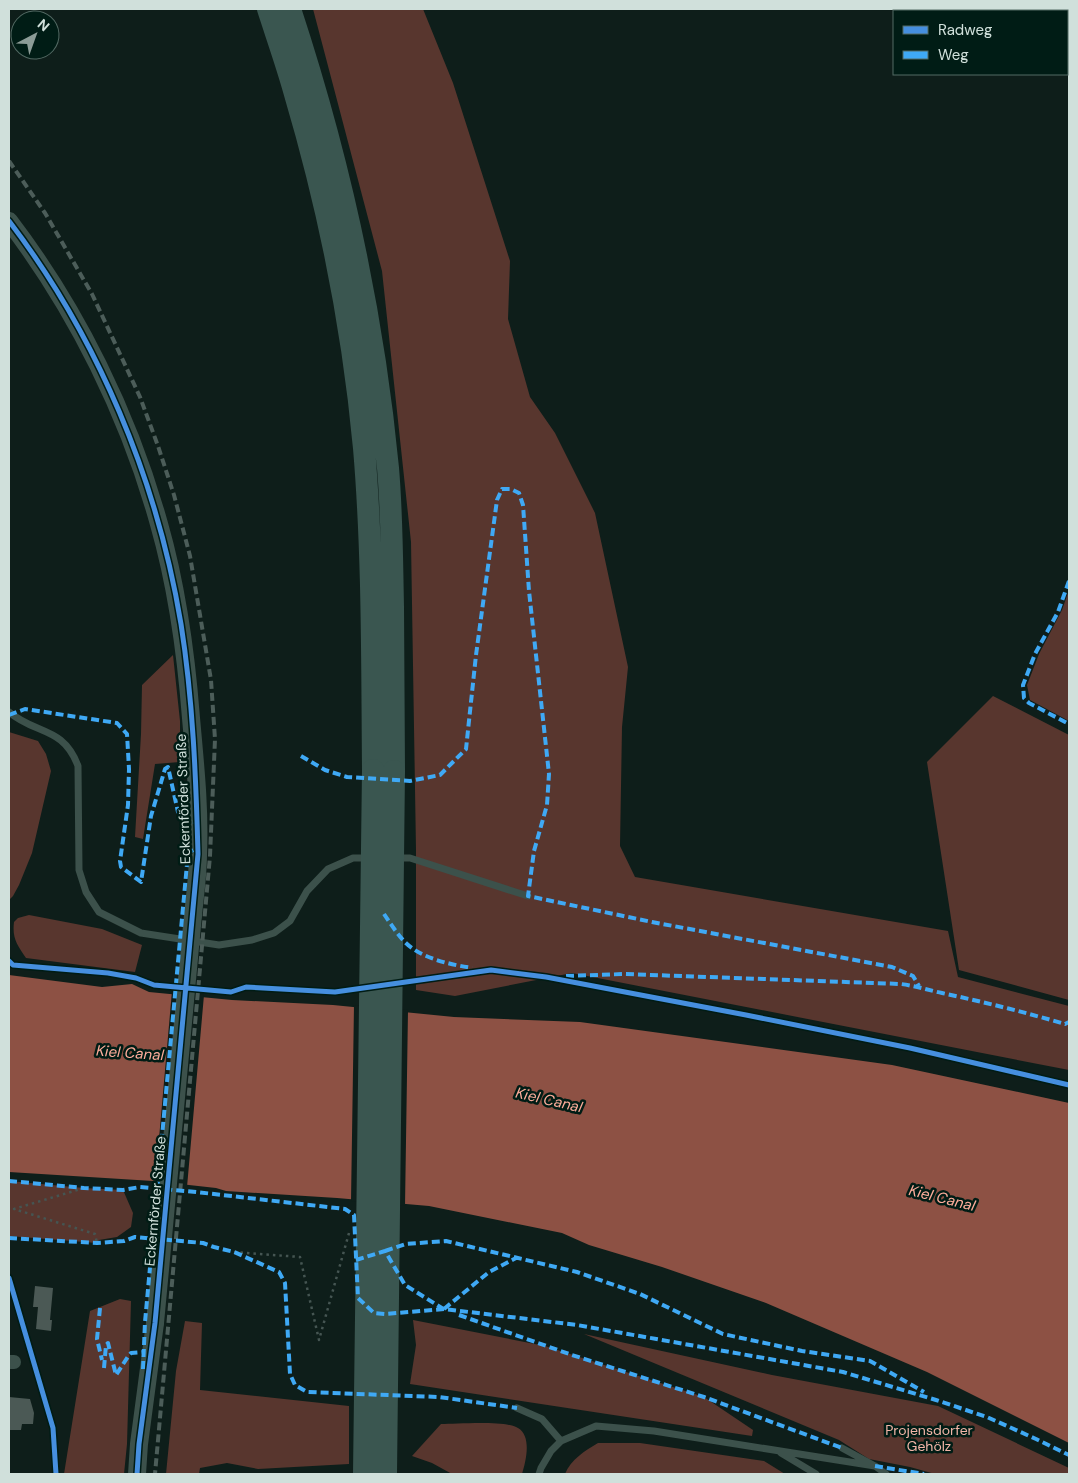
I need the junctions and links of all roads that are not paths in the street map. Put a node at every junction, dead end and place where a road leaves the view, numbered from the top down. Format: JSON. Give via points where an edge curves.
{"nodes":[{"id":1,"x":268,"y":9,"type":"edge"},
{"id":2,"x":290,"y":9,"type":"edge"},
{"id":3,"x":12,"y":225,"type":"edge"},
{"id":4,"x":9,"y":712,"type":"edge"},
{"id":5,"x":383,"y":770,"type":"junction"},
{"id":6,"x":528,"y":896,"type":"dead end"},
{"id":7,"x":517,"y":1408,"type":"dead end"},
{"id":8,"x":561,"y":1441,"type":"junction"},
{"id":9,"x":842,"y":1448,"type":"dead end"},
{"id":10,"x":776,"y":1450,"type":"junction"},
{"id":11,"x":875,"y":1466,"type":"junction"},
{"id":12,"x":137,"y":1474,"type":"edge"},
{"id":13,"x":364,"y":1474,"type":"edge"},
{"id":14,"x":386,"y":1474,"type":"edge"},
{"id":15,"x":539,"y":1474,"type":"edge"},
{"id":16,"x":816,"y":1474,"type":"edge"},
{"id":17,"x":886,"y":1474,"type":"edge"}],
"edges":[{"from":1,"to":5,"type":"highway","via":[[295,93],[325,208],[349,331],[364,447]]},
{"from":2,"to":5,"type":"highway","via":[[312,76],[347,210],[370,332],[388,468],[392,541]]},
{"from":3,"to":12,"type":"street","name":"Eckernförder Straße","bridge":true,"via":[[70,313],[115,402],[138,460],[159,524],[177,605],[187,671],[198,854],[155,1323]]},
{"from":4,"to":6,"type":"lane","via":[[59,738],[73,752],[78,766],[79,870],[86,892],[99,912],[141,933],[219,945],[274,933],[290,921],[307,891],[328,869],[353,858],[410,858]]},
{"from":5,"to":13,"type":"highway","bridge":true},
{"from":5,"to":14,"type":"highway","bridge":true},
{"from":7,"to":8,"type":"lane","via":[[542,1420]]},
{"from":8,"to":10,"type":"lane","via":[[596,1426],[654,1431]]},
{"from":8,"to":15,"type":"lane"},
{"from":9,"to":11,"type":"lane"},
{"from":10,"to":11,"type":"lane"},
{"from":10,"to":16,"type":"lane"},
{"from":11,"to":17,"type":"lane"}]}
